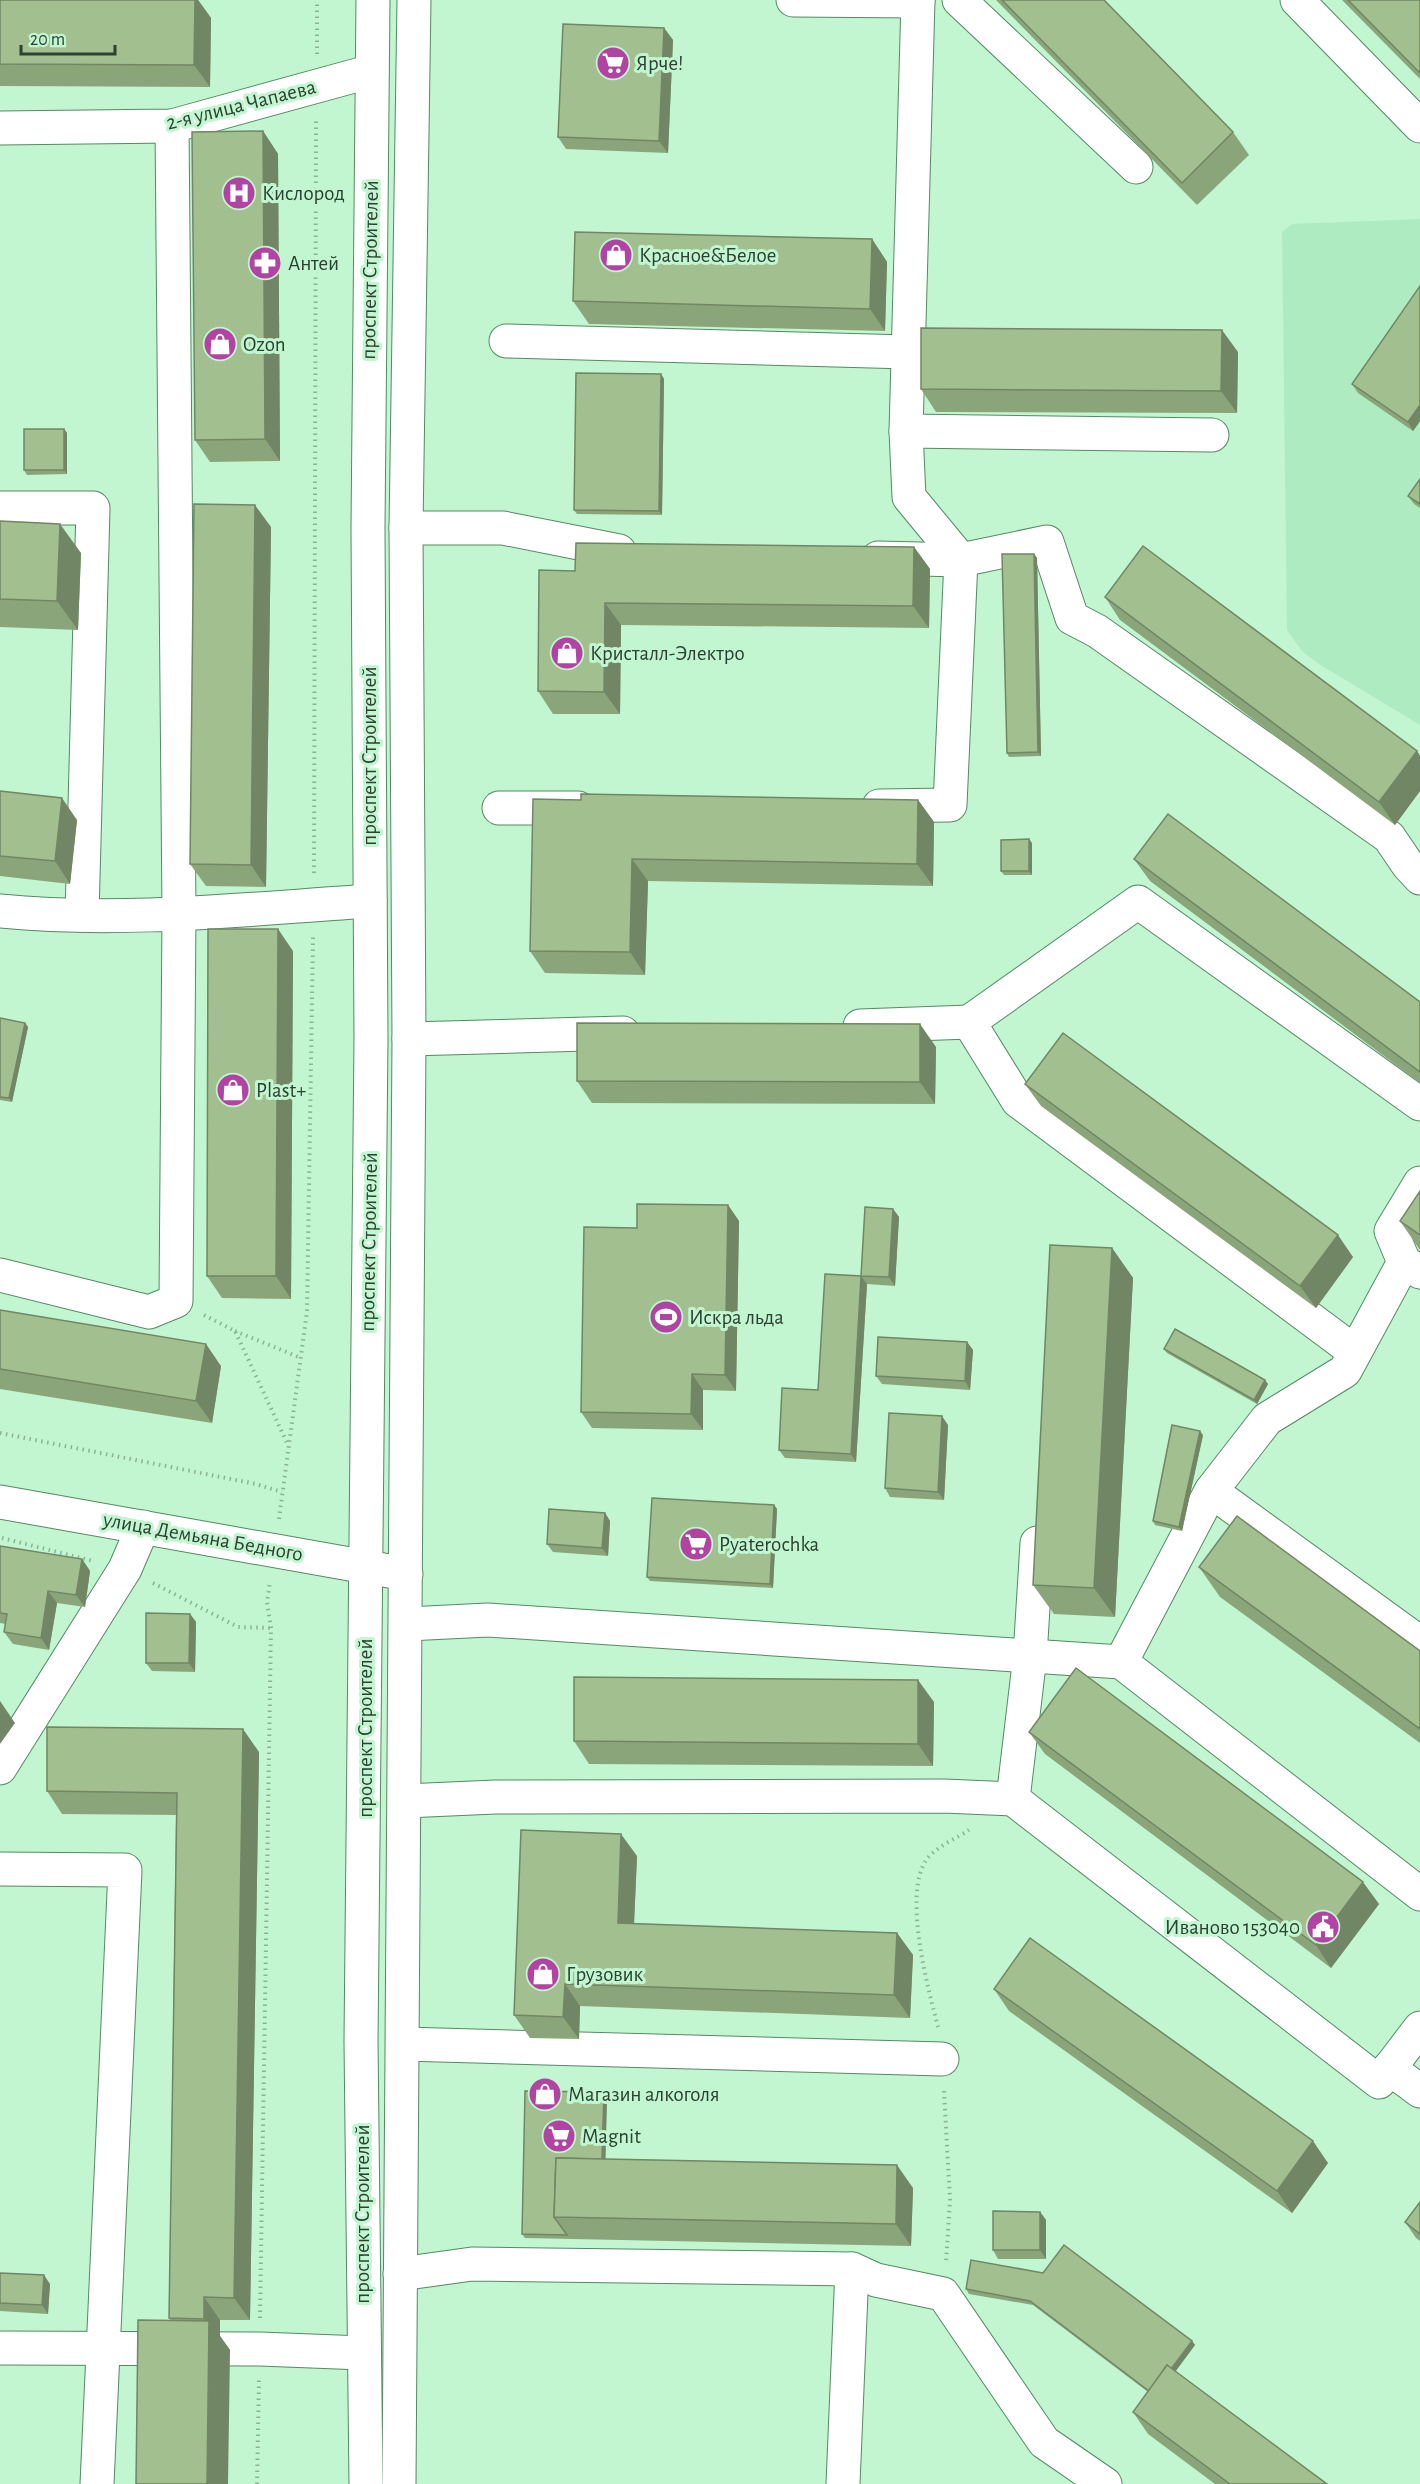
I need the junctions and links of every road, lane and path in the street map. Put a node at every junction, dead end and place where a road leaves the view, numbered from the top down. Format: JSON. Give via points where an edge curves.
{"nodes":[{"id":1,"x":317,"y":0,"type":"edge"},
{"id":2,"x":373,"y":0,"type":"edge"},
{"id":3,"x":414,"y":0,"type":"edge"},
{"id":4,"x":793,"y":0,"type":"edge"},
{"id":5,"x":959,"y":0,"type":"edge"},
{"id":6,"x":1297,"y":0,"type":"edge"},
{"id":7,"x":918,"y":1,"type":"edge"},
{"id":8,"x":372,"y":71,"type":"junction"},
{"id":9,"x":414,"y":72,"type":"junction"},
{"id":10,"x":316,"y":86,"type":"junction"},
{"id":11,"x":172,"y":126,"type":"junction"},
{"id":12,"x":1420,"y":126,"type":"edge"},
{"id":13,"x":0,"y":128,"type":"edge"},
{"id":14,"x":1136,"y":167,"type":"edge"},
{"id":15,"x":506,"y":341,"type":"dead end"},
{"id":16,"x":908,"y":352,"type":"junction"},
{"id":17,"x":906,"y":431,"type":"junction"},
{"id":18,"x":1212,"y":435,"type":"dead end"},
{"id":19,"x":0,"y":507,"type":"edge"},
{"id":20,"x":405,"y":528,"type":"junction"},
{"id":21,"x":654,"y":552,"type":"edge"},
{"id":22,"x":843,"y":557,"type":"edge"},
{"id":23,"x":962,"y":560,"type":"junction"},
{"id":24,"x":843,"y":806,"type":"edge"},
{"id":25,"x":499,"y":808,"type":"dead end"},
{"id":26,"x":606,"y":808,"type":"edge"},
{"id":27,"x":1404,"y":839,"type":"edge"},
{"id":28,"x":1420,"y":878,"type":"edge"},
{"id":29,"x":370,"y":901,"type":"junction"},
{"id":30,"x":314,"y":905,"type":"junction"},
{"id":31,"x":0,"y":911,"type":"edge"},
{"id":32,"x":179,"y":913,"type":"junction"},
{"id":33,"x":82,"y":915,"type":"junction"},
{"id":34,"x":969,"y":1022,"type":"junction"},
{"id":35,"x":827,"y":1027,"type":"edge"},
{"id":36,"x":649,"y":1032,"type":"edge"},
{"id":37,"x":409,"y":1039,"type":"junction"},
{"id":38,"x":1420,"y":1104,"type":"edge"},
{"id":39,"x":1420,"y":1183,"type":"edge"},
{"id":40,"x":1412,"y":1267,"type":"edge"},
{"id":41,"x":0,"y":1275,"type":"edge"},
{"id":42,"x":176,"y":1300,"type":"junction"},
{"id":43,"x":235,"y":1330,"type":"junction"},
{"id":44,"x":1355,"y":1352,"type":"junction"},
{"id":45,"x":301,"y":1358,"type":"junction"},
{"id":46,"x":0,"y":1433,"type":"edge"},
{"id":47,"x":288,"y":1446,"type":"junction"},
{"id":48,"x":1211,"y":1491,"type":"junction"},
{"id":49,"x":282,"y":1492,"type":"junction"},
{"id":50,"x":0,"y":1502,"type":"edge"},
{"id":51,"x":1038,"y":1516,"type":"edge"},
{"id":52,"x":143,"y":1527,"type":"junction"},
{"id":53,"x":275,"y":1549,"type":"junction"},
{"id":54,"x":365,"y":1567,"type":"junction"},
{"id":55,"x":406,"y":1574,"type":"junction"},
{"id":56,"x":407,"y":1624,"type":"junction"},
{"id":57,"x":1420,"y":1643,"type":"edge"},
{"id":58,"x":1030,"y":1656,"type":"junction"},
{"id":59,"x":1121,"y":1662,"type":"junction"},
{"id":60,"x":0,"y":1768,"type":"edge"},
{"id":61,"x":1013,"y":1799,"type":"junction"},
{"id":62,"x":405,"y":1802,"type":"junction"},
{"id":63,"x":0,"y":1869,"type":"edge"},
{"id":64,"x":1420,"y":1894,"type":"edge"},
{"id":65,"x":1420,"y":2028,"type":"edge"},
{"id":66,"x":404,"y":2044,"type":"junction"},
{"id":67,"x":942,"y":2059,"type":"dead end"},
{"id":68,"x":1389,"y":2068,"type":"junction"},
{"id":69,"x":1420,"y":2091,"type":"edge"},
{"id":70,"x":852,"y":2269,"type":"junction"},
{"id":71,"x":363,"y":2271,"type":"junction"},
{"id":72,"x":400,"y":2274,"type":"junction"},
{"id":73,"x":0,"y":2348,"type":"edge"},
{"id":74,"x":102,"y":2348,"type":"junction"},
{"id":75,"x":260,"y":2349,"type":"junction"},
{"id":76,"x":363,"y":2353,"type":"junction"},
{"id":77,"x":399,"y":2355,"type":"junction"},
{"id":78,"x":97,"y":2484,"type":"edge"},
{"id":79,"x":257,"y":2484,"type":"edge"},
{"id":80,"x":366,"y":2484,"type":"edge"},
{"id":81,"x":399,"y":2484,"type":"edge"},
{"id":82,"x":843,"y":2484,"type":"edge"},
{"id":83,"x":1105,"y":2484,"type":"edge"}],
"edges":[{"from":1,"to":10,"type":"path"},
{"from":2,"to":8,"type":"main road","name":"проспект Строителей"},
{"from":3,"to":9,"type":"main road","name":"проспект Строителей"},
{"from":4,"to":7,"type":"main road"},
{"from":5,"to":14,"type":"main road"},
{"from":6,"to":12,"type":"main road"},
{"from":7,"to":16,"type":"main road"},
{"from":8,"to":9,"type":"main road","name":"2-я улица Чапаева"},
{"from":8,"to":10,"type":"main road","name":"2-я улица Чапаева"},
{"from":8,"to":29,"type":"main road","name":"проспект Строителей"},
{"from":9,"to":20,"type":"main road","name":"проспект Строителей"},
{"from":10,"to":11,"type":"main road","name":"2-я улица Чапаева"},
{"from":10,"to":30,"type":"path"},
{"from":11,"to":13,"type":"main road","name":"2-я улица Чапаева"},
{"from":11,"to":32,"type":"main road"},
{"from":15,"to":16,"type":"main road"},
{"from":16,"to":17,"type":"main road"},
{"from":17,"to":18,"type":"main road"},
{"from":17,"to":23,"type":"main road","via":[[909,497]]},
{"from":19,"to":33,"type":"main road","via":[[93,508]]},
{"from":20,"to":21,"type":"main road","via":[[503,528],[607,550]]},
{"from":20,"to":37,"type":"main road","name":"проспект Строителей"},
{"from":22,"to":23,"type":"main road"},
{"from":23,"to":24,"type":"main road","via":[[950,805]]},
{"from":23,"to":27,"type":"main road","via":[[1047,542],[1072,618],[1097,631]]},
{"from":25,"to":26,"type":"main road"},
{"from":27,"to":28,"type":"main road","via":[[1408,865]]},
{"from":29,"to":30,"type":"main road"},
{"from":29,"to":54,"type":"main road","name":"проспект Строителей"},
{"from":30,"to":32,"type":"main road"},
{"from":30,"to":45,"type":"path","via":[[307,1311]]},
{"from":31,"to":33,"type":"main road"},
{"from":32,"to":33,"type":"main road"},
{"from":32,"to":42,"type":"main road"},
{"from":34,"to":35,"type":"main road"},
{"from":34,"to":38,"type":"main road","via":[[1138,902]]},
{"from":34,"to":44,"type":"main road","via":[[1018,1101]]},
{"from":36,"to":37,"type":"main road"},
{"from":37,"to":55,"type":"main road","name":"проспект Строителей"},
{"from":39,"to":40,"type":"main road","via":[[1391,1232]]},
{"from":40,"to":44,"type":"main road"},
{"from":41,"to":42,"type":"main road","via":[[149,1312]]},
{"from":42,"to":43,"type":"path"},
{"from":43,"to":45,"type":"path"},
{"from":43,"to":47,"type":"path"},
{"from":44,"to":48,"type":"main road","via":[[1345,1371],[1267,1419]]},
{"from":45,"to":47,"type":"path"},
{"from":46,"to":49,"type":"path"},
{"from":47,"to":49,"type":"path"},
{"from":48,"to":57,"type":"main road"},
{"from":48,"to":59,"type":"main road"},
{"from":49,"to":53,"type":"path"},
{"from":50,"to":52,"type":"main road","name":"улица Демьяна Бедного"},
{"from":51,"to":58,"type":"main road"},
{"from":52,"to":53,"type":"main road","name":"улица Демьяна Бедного"},
{"from":52,"to":60,"type":"main road","via":[[125,1569]]},
{"from":53,"to":54,"type":"main road","name":"улица Демьяна Бедного"},
{"from":53,"to":75,"type":"path","via":[[267,1602],[271,1628]]},
{"from":54,"to":55,"type":"main road","name":"улица Демьяна Бедного"},
{"from":54,"to":71,"type":"main road","name":"проспект Строителей"},
{"from":55,"to":56,"type":"main road","name":"проспект Строителей"},
{"from":56,"to":58,"type":"main road","via":[[488,1620]]},
{"from":56,"to":62,"type":"main road","name":"проспект Строителей"},
{"from":58,"to":59,"type":"main road"},
{"from":58,"to":61,"type":"main road"},
{"from":59,"to":64,"type":"main road"},
{"from":61,"to":62,"type":"main road","via":[[531,1796]]},
{"from":61,"to":68,"type":"main road","via":[[1379,2082]]},
{"from":62,"to":66,"type":"main road","name":"проспект Строителей"},
{"from":63,"to":74,"type":"main road","via":[[125,1870]]},
{"from":65,"to":68,"type":"main road"},
{"from":66,"to":67,"type":"main road"},
{"from":66,"to":72,"type":"main road","name":"проспект Строителей"},
{"from":68,"to":69,"type":"main road"},
{"from":70,"to":72,"type":"main road","via":[[472,2264]]},
{"from":70,"to":82,"type":"main road"},
{"from":70,"to":83,"type":"main road","via":[[876,2280],[943,2294],[1044,2442]]},
{"from":71,"to":72,"type":"main road"},
{"from":71,"to":76,"type":"main road","name":"проспект Строителей"},
{"from":72,"to":77,"type":"main road","name":"проспект Строителей"},
{"from":73,"to":74,"type":"main road"},
{"from":74,"to":75,"type":"main road"},
{"from":74,"to":78,"type":"main road"},
{"from":75,"to":76,"type":"main road"},
{"from":75,"to":79,"type":"path"},
{"from":76,"to":77,"type":"main road"},
{"from":76,"to":80,"type":"main road","name":"проспект Строителей"},
{"from":77,"to":81,"type":"main road","name":"проспект Строителей"}]}
